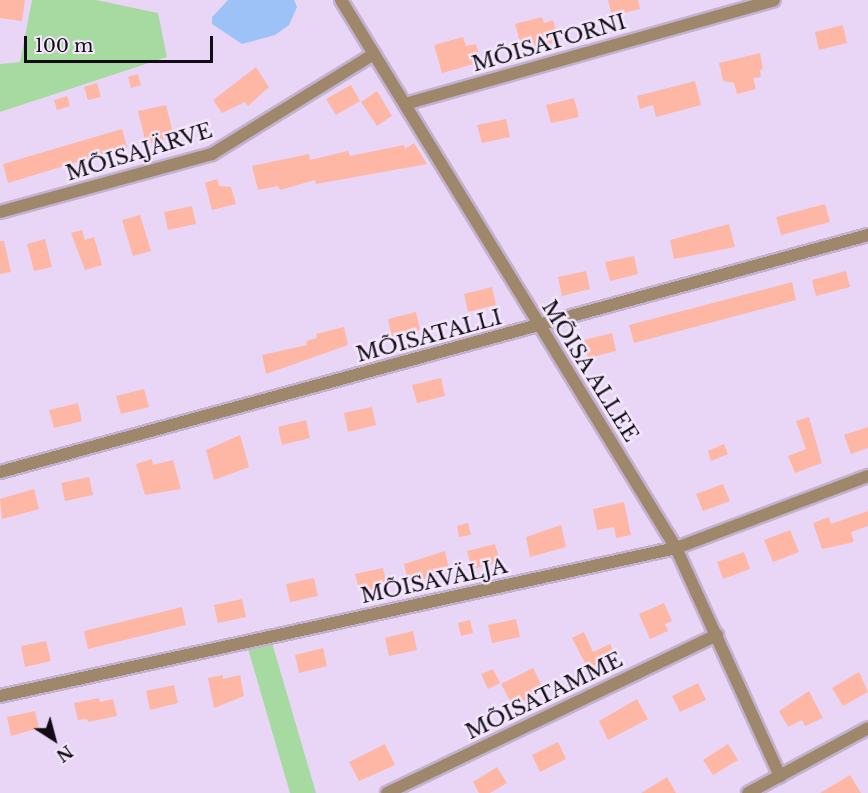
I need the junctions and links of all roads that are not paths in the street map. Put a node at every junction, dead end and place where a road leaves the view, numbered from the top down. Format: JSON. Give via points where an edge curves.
{"nodes":[{"id":1,"x":341,"y":0,"type":"edge"},
{"id":2,"x":774,"y":0,"type":"edge"},
{"id":3,"x":374,"y":54,"type":"junction"},
{"id":4,"x":405,"y":104,"type":"junction"},
{"id":5,"x":0,"y":212,"type":"edge"},
{"id":6,"x":868,"y":235,"type":"edge"},
{"id":7,"x":540,"y":326,"type":"junction"},
{"id":8,"x":0,"y":472,"type":"edge"},
{"id":9,"x":868,"y":476,"type":"edge"},
{"id":10,"x":676,"y":548,"type":"junction"},
{"id":11,"x":717,"y":635,"type":"junction"},
{"id":12,"x":0,"y":696,"type":"edge"},
{"id":13,"x":868,"y":728,"type":"edge"},
{"id":14,"x":780,"y":776,"type":"junction"},
{"id":15,"x":387,"y":793,"type":"edge"},
{"id":16,"x":748,"y":793,"type":"edge"}],
"edges":[{"from":1,"to":3,"type":"street","name":"MÕISA ALLEE"},
{"from":2,"to":4,"type":"street","name":"MÕISATORNI"},
{"from":3,"to":4,"type":"street","name":"MÕISA ALLEE"},
{"from":3,"to":5,"type":"street","name":"MÕISAJÄRVE","via":[[212,154]]},
{"from":4,"to":7,"type":"street","name":"MÕISA ALLEE"},
{"from":6,"to":7,"type":"street","name":"MÕISATALLI"},
{"from":7,"to":8,"type":"street","name":"MÕISATALLI"},
{"from":7,"to":10,"type":"street","name":"MÕISA ALLEE"},
{"from":9,"to":10,"type":"street","name":"MÕISAVÄLJA"},
{"from":10,"to":11,"type":"street","name":"MÕISA ALLEE"},
{"from":10,"to":12,"type":"street","name":"MÕISAVÄLJA"},
{"from":11,"to":14,"type":"street","name":"MÕISA ALLEE"},
{"from":11,"to":15,"type":"street","name":"MÕISATAMME"},
{"from":13,"to":14,"type":"street"},
{"from":14,"to":16,"type":"street"}]}
